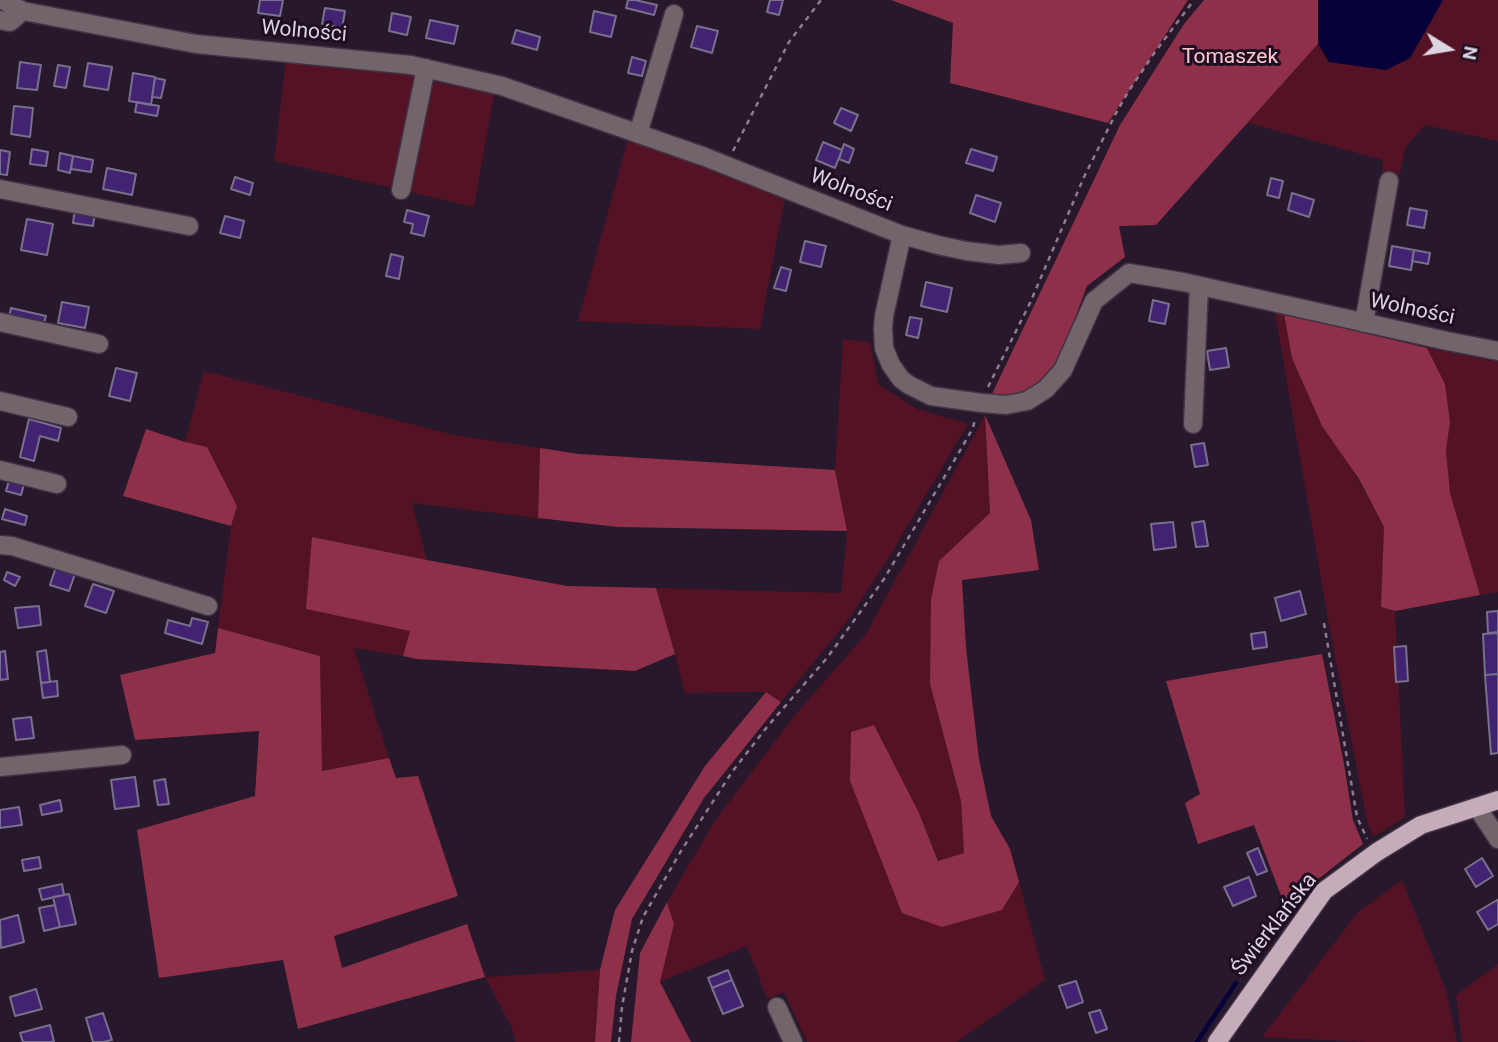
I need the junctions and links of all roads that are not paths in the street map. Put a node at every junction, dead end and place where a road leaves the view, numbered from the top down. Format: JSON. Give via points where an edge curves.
{"nodes":[{"id":1,"x":2,"y":0,"type":"edge"},
{"id":2,"x":23,"y":10,"type":"junction"},
{"id":3,"x":674,"y":14,"type":"dead end"},
{"id":4,"x":0,"y":20,"type":"edge"},
{"id":5,"x":426,"y":68,"type":"junction"},
{"id":6,"x":638,"y":134,"type":"junction"},
{"id":7,"x":1389,"y":181,"type":"dead end"},
{"id":8,"x":0,"y":189,"type":"edge"},
{"id":9,"x":401,"y":190,"type":"dead end"},
{"id":10,"x":189,"y":226,"type":"dead end"},
{"id":11,"x":902,"y":235,"type":"junction"},
{"id":12,"x":1021,"y":253,"type":"dead end"},
{"id":13,"x":1199,"y":286,"type":"junction"},
{"id":14,"x":0,"y":322,"type":"edge"},
{"id":15,"x":1364,"y":323,"type":"junction"},
{"id":16,"x":99,"y":344,"type":"dead end"},
{"id":17,"x":1498,"y":351,"type":"edge"},
{"id":18,"x":0,"y":401,"type":"edge"},
{"id":19,"x":68,"y":417,"type":"dead end"},
{"id":20,"x":1193,"y":424,"type":"dead end"},
{"id":21,"x":0,"y":470,"type":"edge"},
{"id":22,"x":57,"y":484,"type":"dead end"},
{"id":23,"x":0,"y":545,"type":"edge"},
{"id":24,"x":208,"y":606,"type":"dead end"},
{"id":25,"x":122,"y":755,"type":"dead end"},
{"id":26,"x":0,"y":767,"type":"edge"},
{"id":27,"x":1498,"y":800,"type":"edge"},
{"id":28,"x":1477,"y":807,"type":"junction"},
{"id":29,"x":1498,"y":839,"type":"edge"},
{"id":30,"x":776,"y":1007,"type":"dead end"},
{"id":31,"x":793,"y":1042,"type":"edge"},
{"id":32,"x":1217,"y":1042,"type":"edge"}],
"edges":[{"from":1,"to":2,"type":"street","name":"Wolności"},
{"from":2,"to":4,"type":"street","via":[[10,22]]},
{"from":2,"to":5,"type":"street","name":"Wolności","via":[[195,44]]},
{"from":3,"to":6,"type":"street"},
{"from":5,"to":6,"type":"street","name":"Wolności","via":[[502,86]]},
{"from":5,"to":9,"type":"street"},
{"from":6,"to":11,"type":"street","name":"Wolności"},
{"from":7,"to":15,"type":"street"},
{"from":8,"to":10,"type":"street"},
{"from":11,"to":12,"type":"street","via":[[999,256]]},
{"from":11,"to":13,"type":"street","name":"Wolności","via":[[883,328],[884,348],[901,379],[931,396],[1016,404],[1046,389],[1063,370],[1094,301],[1129,273]]},
{"from":13,"to":15,"type":"street","name":"Wolności"},
{"from":13,"to":20,"type":"street"},
{"from":14,"to":16,"type":"street"},
{"from":15,"to":17,"type":"street","name":"Wolności"},
{"from":18,"to":19,"type":"street"},
{"from":21,"to":22,"type":"street"},
{"from":23,"to":24,"type":"street"},
{"from":25,"to":26,"type":"street"},
{"from":27,"to":28,"type":"main road","name":"Świerklańska"},
{"from":28,"to":29,"type":"street"},
{"from":28,"to":32,"type":"main road","name":"Świerklańska","via":[[1421,825],[1324,891]]},
{"from":30,"to":31,"type":"street"}]}
